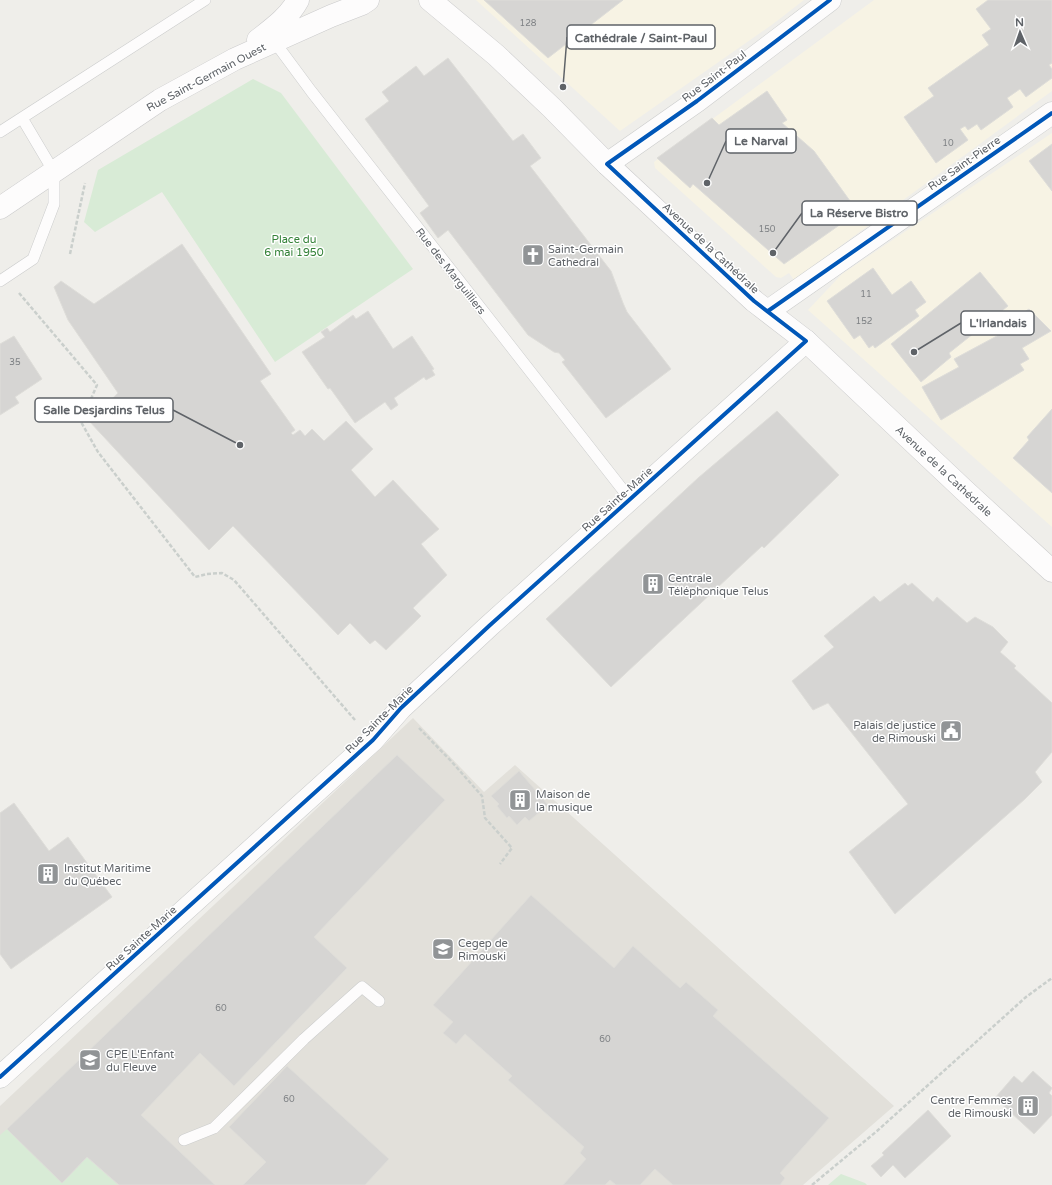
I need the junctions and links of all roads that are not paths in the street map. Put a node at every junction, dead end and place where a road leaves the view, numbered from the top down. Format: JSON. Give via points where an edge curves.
{"nodes":[{"id":1,"x":205,"y":0,"type":"edge"},
{"id":2,"x":298,"y":0,"type":"edge"},
{"id":3,"x":368,"y":0,"type":"edge"},
{"id":4,"x":430,"y":0,"type":"edge"},
{"id":5,"x":830,"y":0,"type":"edge"},
{"id":6,"x":274,"y":41,"type":"junction"},
{"id":7,"x":235,"y":59,"type":"junction"},
{"id":8,"x":1052,"y":113,"type":"edge"},
{"id":9,"x":22,"y":118,"type":"junction"},
{"id":10,"x":0,"y":132,"type":"edge"},
{"id":11,"x":607,"y":164,"type":"junction"},
{"id":12,"x":54,"y":172,"type":"junction"},
{"id":13,"x":0,"y":208,"type":"edge"},
{"id":14,"x":0,"y":281,"type":"edge"},
{"id":15,"x":768,"y":311,"type":"junction"},
{"id":16,"x":806,"y":341,"type":"junction"},
{"id":17,"x":630,"y":499,"type":"junction"},
{"id":18,"x":1052,"y":571,"type":"edge"},
{"id":19,"x":379,"y":1001,"type":"dead end"},
{"id":20,"x":0,"y":1077,"type":"edge"},
{"id":21,"x":184,"y":1140,"type":"dead end"}],
"edges":[{"from":1,"to":9,"type":"lane"},
{"from":2,"to":7,"type":"street","via":[[278,24]]},
{"from":3,"to":6,"type":"street","name":"Rue Saint-Germain Ouest"},
{"from":4,"to":11,"type":"street","name":"Avenue de la Cathédrale","via":[[496,55]]},
{"from":5,"to":11,"type":"street","name":"Rue Saint-Paul","via":[[697,101]]},
{"from":6,"to":7,"type":"street","name":"Rue Saint-Germain Ouest"},
{"from":6,"to":17,"type":"lane","name":"Rue des Marguilliers"},
{"from":7,"to":12,"type":"street","name":"Rue Saint-Germain Ouest","via":[[160,100]]},
{"from":8,"to":15,"type":"street","name":"Rue Saint-Pierre"},
{"from":9,"to":10,"type":"lane"},
{"from":9,"to":12,"type":"lane"},
{"from":11,"to":15,"type":"street","name":"Avenue de la Cathédrale","via":[[754,301]]},
{"from":12,"to":13,"type":"street","name":"Rue Saint-Germain Ouest"},
{"from":12,"to":14,"type":"lane","via":[[54,204],[33,258]]},
{"from":15,"to":16,"type":"street","name":"Avenue de la Cathédrale"},
{"from":16,"to":17,"type":"street","name":"Rue Sainte-Marie"},
{"from":16,"to":18,"type":"street","name":"Avenue de la Cathédrale"},
{"from":17,"to":20,"type":"street","name":"Rue Sainte-Marie","via":[[401,708],[373,740]]},
{"from":19,"to":21,"type":"lane","via":[[362,987],[304,1039],[214,1128]]}]}
